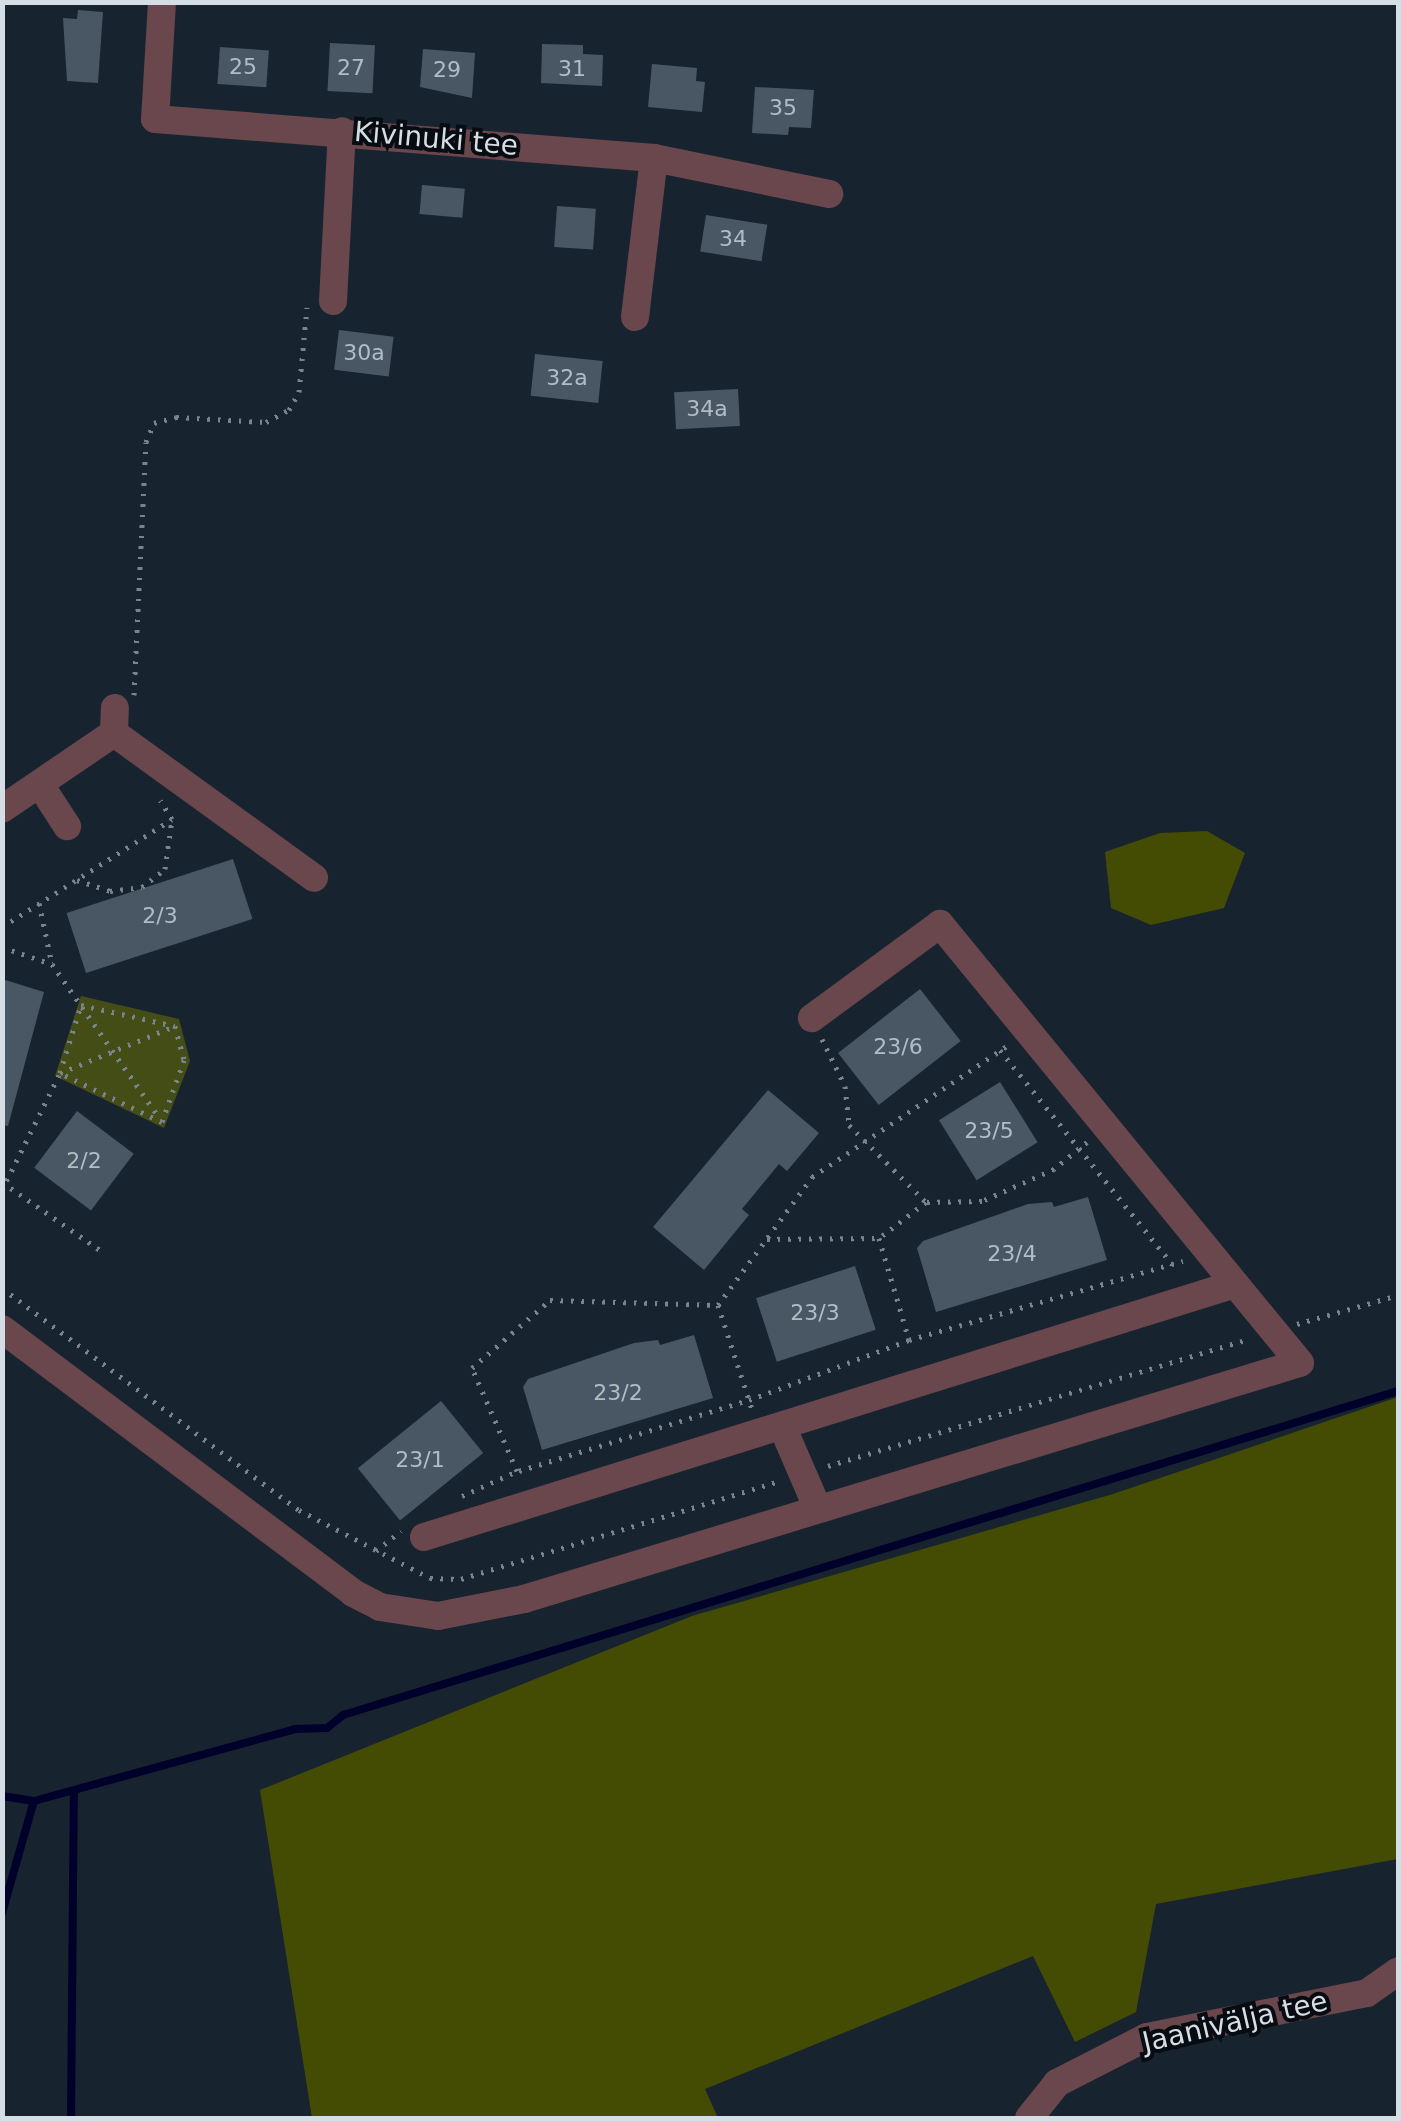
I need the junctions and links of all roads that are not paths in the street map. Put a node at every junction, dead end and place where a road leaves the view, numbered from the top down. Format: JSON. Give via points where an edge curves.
{"nodes":[{"id":1,"x":162,"y":2,"type":"edge"},
{"id":2,"x":342,"y":131,"type":"junction"},
{"id":3,"x":654,"y":158,"type":"junction"},
{"id":4,"x":829,"y":194,"type":"dead end"},
{"id":5,"x":320,"y":300,"type":"road end"},
{"id":6,"x":635,"y":317,"type":"dead end"},
{"id":7,"x":42,"y":786,"type":"junction"},
{"id":8,"x":2,"y":809,"type":"edge"},
{"id":9,"x":68,"y":826,"type":"dead end"},
{"id":10,"x":314,"y":878,"type":"dead end"},
{"id":11,"x":812,"y":1018,"type":"road end"},
{"id":12,"x":1232,"y":1285,"type":"junction"},
{"id":13,"x":2,"y":1329,"type":"edge"},
{"id":14,"x":771,"y":1430,"type":"junction"},
{"id":15,"x":818,"y":1510,"type":"junction"},
{"id":16,"x":418,"y":1530,"type":"road end"},
{"id":17,"x":1398,"y":1971,"type":"edge"},
{"id":18,"x":1029,"y":2118,"type":"edge"}],
"edges":[{"from":1,"to":2,"type":"street","name":"Kivinuki tee","via":[[155,119]]},
{"from":2,"to":3,"type":"street","name":"Kivinuki tee"},
{"from":2,"to":5,"type":"street"},
{"from":3,"to":4,"type":"street","name":"Kivinuki tee"},
{"from":3,"to":6,"type":"street"},
{"from":7,"to":8,"type":"street"},
{"from":7,"to":9,"type":"street"},
{"from":7,"to":10,"type":"street","via":[[121,713]]},
{"from":11,"to":12,"type":"street","via":[[940,924]]},
{"from":12,"to":14,"type":"street"},
{"from":12,"to":15,"type":"street","via":[[1300,1363]]},
{"from":13,"to":15,"type":"street","via":[[353,1593],[395,1610],[438,1616],[524,1599]]},
{"from":14,"to":15,"type":"street"},
{"from":14,"to":16,"type":"street"},
{"from":17,"to":18,"type":"street","name":"Jaanivälja tee","via":[[1367,1993],[1147,2038],[1057,2083]]}]}
